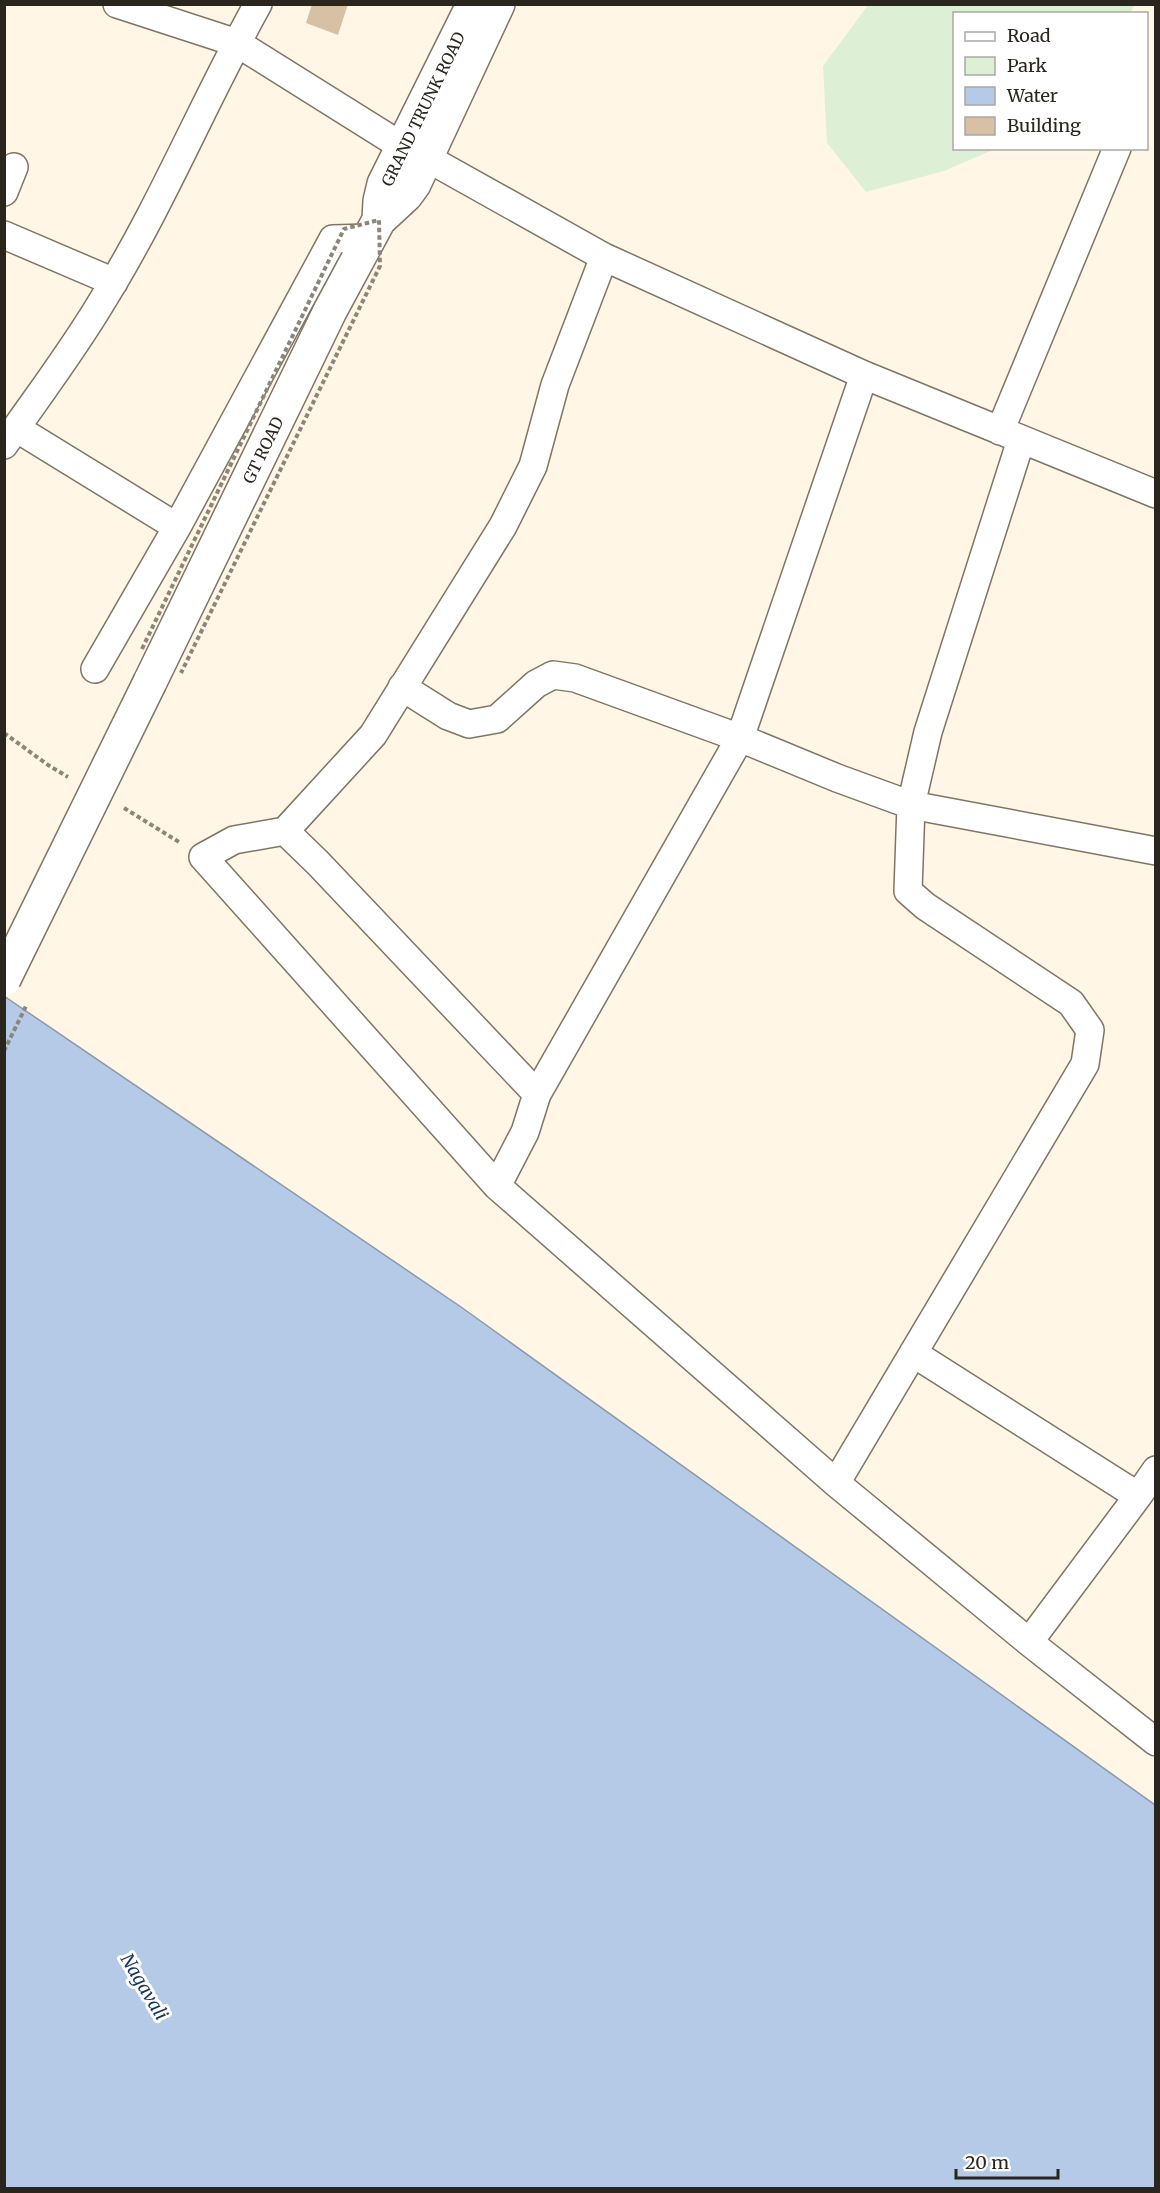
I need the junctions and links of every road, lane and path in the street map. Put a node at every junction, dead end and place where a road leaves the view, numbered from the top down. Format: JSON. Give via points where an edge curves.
{"nodes":[{"id":1,"x":258,"y":4,"type":"edge"},
{"id":2,"x":474,"y":4,"type":"edge"},
{"id":3,"x":498,"y":4,"type":"edge"},
{"id":4,"x":132,"y":7,"type":"edge"},
{"id":5,"x":237,"y":42,"type":"junction"},
{"id":6,"x":1116,"y":150,"type":"edge"},
{"id":7,"x":415,"y":153,"type":"junction"},
{"id":8,"x":15,"y":167,"type":"dead end"},
{"id":9,"x":4,"y":192,"type":"edge"},
{"id":10,"x":374,"y":229,"type":"junction"},
{"id":11,"x":4,"y":235,"type":"edge"},
{"id":12,"x":604,"y":257,"type":"junction"},
{"id":13,"x":114,"y":282,"type":"junction"},
{"id":14,"x":864,"y":375,"type":"junction"},
{"id":15,"x":1010,"y":435,"type":"junction"},
{"id":16,"x":10,"y":437,"type":"edge"},
{"id":17,"x":1155,"y":494,"type":"edge"},
{"id":18,"x":177,"y":527,"type":"junction"},
{"id":19,"x":95,"y":669,"type":"dead end"},
{"id":20,"x":155,"y":674,"type":"junction"},
{"id":21,"x":402,"y":687,"type":"junction"},
{"id":22,"x":740,"y":738,"type":"junction"},
{"id":23,"x":911,"y":805,"type":"junction"},
{"id":24,"x":285,"y":831,"type":"junction"},
{"id":25,"x":1155,"y":852,"type":"edge"},
{"id":26,"x":17,"y":988,"type":"edge"},
{"id":27,"x":4,"y":1051,"type":"edge"},
{"id":28,"x":537,"y":1094,"type":"junction"},
{"id":29,"x":497,"y":1186,"type":"junction"},
{"id":30,"x":913,"y":1353,"type":"junction"},
{"id":31,"x":1155,"y":1470,"type":"edge"},
{"id":32,"x":836,"y":1483,"type":"junction"},
{"id":33,"x":1138,"y":1496,"type":"junction"},
{"id":34,"x":1029,"y":1642,"type":"junction"},
{"id":35,"x":1155,"y":1742,"type":"edge"}],
"edges":[{"from":1,"to":5,"type":"street"},
{"from":2,"to":7,"type":"main road","name":"GRAND TRUNK ROAD"},
{"from":3,"to":7,"type":"main road","name":"GRAND TRUNK ROAD"},
{"from":4,"to":5,"type":"street"},
{"from":5,"to":7,"type":"street"},
{"from":5,"to":13,"type":"street"},
{"from":6,"to":15,"type":"street"},
{"from":7,"to":10,"type":"main road","name":"GRAND TRUNK ROAD","via":[[414,184]]},
{"from":7,"to":12,"type":"street"},
{"from":8,"to":9,"type":"street"},
{"from":10,"to":18,"type":"street","via":[[333,239]]},
{"from":10,"to":20,"type":"main road","name":"GT ROAD","via":[[330,311]]},
{"from":10,"to":20,"type":"path","bridge":true,"via":[[380,266]]},
{"from":10,"to":20,"type":"path","bridge":true,"via":[[344,229]]},
{"from":11,"to":13,"type":"street"},
{"from":12,"to":14,"type":"street"},
{"from":12,"to":21,"type":"street","via":[[555,385],[532,466],[503,526]]},
{"from":13,"to":16,"type":"street"},
{"from":14,"to":15,"type":"street"},
{"from":14,"to":22,"type":"street"},
{"from":15,"to":17,"type":"street"},
{"from":15,"to":23,"type":"street"},
{"from":16,"to":18,"type":"street"},
{"from":18,"to":19,"type":"street"},
{"from":20,"to":26,"type":"main road","name":"GT ROAD","bridge":true},
{"from":21,"to":22,"type":"street","via":[[448,716],[469,724],[497,719],[536,684],[553,675],[574,678]]},
{"from":21,"to":24,"type":"street","via":[[373,735]]},
{"from":22,"to":23,"type":"street"},
{"from":22,"to":28,"type":"street"},
{"from":23,"to":25,"type":"street"},
{"from":23,"to":30,"type":"street","via":[[908,891],[1071,1002],[1090,1030],[1085,1065]]},
{"from":24,"to":28,"type":"street"},
{"from":24,"to":29,"type":"street","via":[[234,840],[203,857]]},
{"from":26,"to":27,"type":"path","bridge":true},
{"from":28,"to":29,"type":"street","via":[[525,1132]]},
{"from":29,"to":32,"type":"street"},
{"from":30,"to":32,"type":"street"},
{"from":30,"to":33,"type":"street"},
{"from":31,"to":33,"type":"street"},
{"from":32,"to":34,"type":"street"},
{"from":33,"to":34,"type":"street"},
{"from":34,"to":35,"type":"street"}]}
